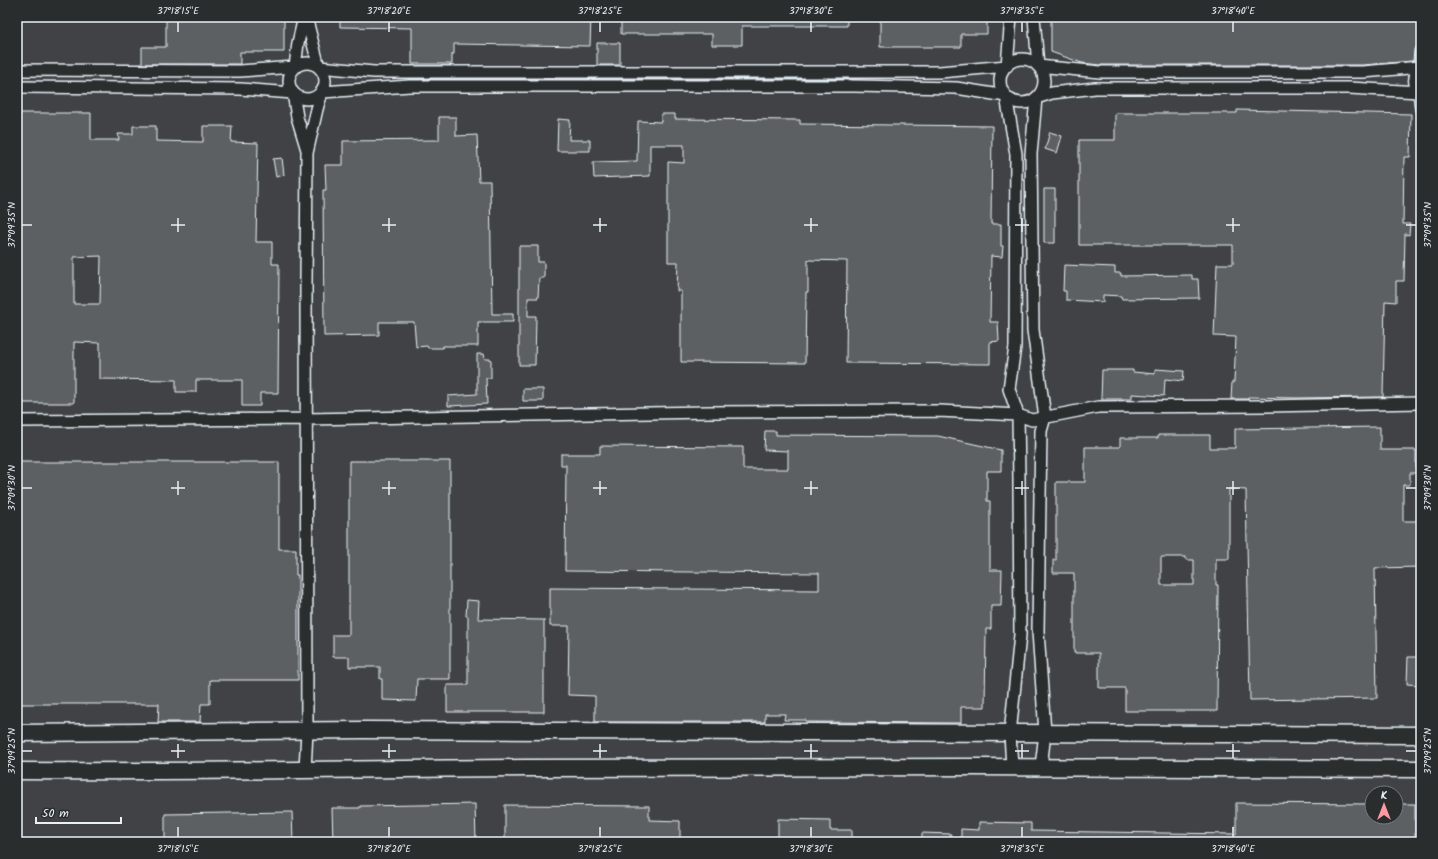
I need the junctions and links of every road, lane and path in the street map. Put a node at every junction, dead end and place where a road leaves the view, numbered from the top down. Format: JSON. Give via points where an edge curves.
{"nodes":[{"id":1,"x":305,"y":17,"type":"edge"},
{"id":2,"x":1012,"y":17,"type":"edge"},
{"id":3,"x":1034,"y":17,"type":"edge"},
{"id":4,"x":1421,"y":51,"type":"edge"},
{"id":5,"x":1007,"y":66,"type":"junction"},
{"id":6,"x":1038,"y":66,"type":"junction"},
{"id":7,"x":295,"y":67,"type":"junction"},
{"id":8,"x":319,"y":67,"type":"junction"},
{"id":9,"x":1420,"y":67,"type":"edge"},
{"id":10,"x":17,"y":70,"type":"edge"},
{"id":11,"x":135,"y":71,"type":"junction"},
{"id":12,"x":473,"y":71,"type":"junction"},
{"id":13,"x":597,"y":72,"type":"junction"},
{"id":14,"x":757,"y":72,"type":"junction"},
{"id":15,"x":473,"y":86,"type":"junction"},
{"id":16,"x":596,"y":86,"type":"junction"},
{"id":17,"x":757,"y":86,"type":"junction"},
{"id":18,"x":17,"y":87,"type":"edge"},
{"id":19,"x":135,"y":88,"type":"junction"},
{"id":20,"x":322,"y":92,"type":"junction"},
{"id":21,"x":293,"y":93,"type":"junction"},
{"id":22,"x":1420,"y":93,"type":"edge"},
{"id":23,"x":1006,"y":96,"type":"junction"},
{"id":24,"x":1036,"y":98,"type":"junction"},
{"id":25,"x":1421,"y":109,"type":"edge"},
{"id":26,"x":307,"y":153,"type":"junction"},
{"id":27,"x":1421,"y":403,"type":"edge"},
{"id":28,"x":1018,"y":415,"type":"junction"},
{"id":29,"x":1045,"y":417,"type":"junction"},
{"id":30,"x":306,"y":419,"type":"junction"},
{"id":31,"x":17,"y":421,"type":"edge"},
{"id":32,"x":306,"y":731,"type":"junction"},
{"id":33,"x":1045,"y":733,"type":"junction"},
{"id":34,"x":17,"y":734,"type":"edge"},
{"id":35,"x":1010,"y":734,"type":"junction"},
{"id":36,"x":1421,"y":735,"type":"edge"},
{"id":37,"x":1012,"y":766,"type":"junction"},
{"id":38,"x":1042,"y":766,"type":"junction"},
{"id":39,"x":1421,"y":769,"type":"edge"},
{"id":40,"x":305,"y":770,"type":"junction"},
{"id":41,"x":17,"y":771,"type":"edge"}],
"edges":[{"from":1,"to":7,"type":"street"},
{"from":1,"to":8,"type":"street"},
{"from":2,"to":5,"type":"street"},
{"from":3,"to":6,"type":"street"},
{"from":4,"to":9,"type":"street"},
{"from":5,"to":6,"type":"street","via":[[1021,59],[1029,60]]},
{"from":5,"to":14,"type":"street","via":[[940,72]]},
{"from":5,"to":23,"type":"street","via":[[1001,77],[1002,90]]},
{"from":6,"to":9,"type":"street","via":[[1100,72],[1363,72]]},
{"from":6,"to":24,"type":"street","via":[[1044,78],[1044,86]]},
{"from":7,"to":8,"type":"street","via":[[308,63]]},
{"from":7,"to":11,"type":"street","via":[[240,71]]},
{"from":7,"to":21,"type":"street","via":[[288,79]]},
{"from":8,"to":12,"type":"street","via":[[374,72]]},
{"from":8,"to":20,"type":"street","via":[[326,80]]},
{"from":9,"to":22,"type":"street","via":[[1414,82]]},
{"from":10,"to":11,"type":"street"},
{"from":11,"to":19,"type":"street"},
{"from":12,"to":13,"type":"street"},
{"from":12,"to":15,"type":"street"},
{"from":13,"to":14,"type":"street"},
{"from":13,"to":16,"type":"street"},
{"from":14,"to":17,"type":"street"},
{"from":15,"to":16,"type":"street"},
{"from":15,"to":20,"type":"street","via":[[410,86]]},
{"from":16,"to":17,"type":"street"},
{"from":17,"to":23,"type":"street","via":[[956,88]]},
{"from":18,"to":19,"type":"street"},
{"from":19,"to":21,"type":"street","via":[[240,89]]},
{"from":20,"to":21,"type":"street","via":[[306,100]]},
{"from":20,"to":26,"type":"street"},
{"from":21,"to":26,"type":"street"},
{"from":22,"to":24,"type":"street","via":[[1349,88],[1095,88],[1052,93]]},
{"from":22,"to":25,"type":"street"},
{"from":23,"to":24,"type":"street","via":[[1019,103]]},
{"from":23,"to":28,"type":"street","via":[[1016,154],[1015,347],[1009,389]]},
{"from":24,"to":29,"type":"street","via":[[1031,154],[1032,330]]},
{"from":26,"to":30,"type":"street"},
{"from":27,"to":29,"type":"street","via":[[1098,406]]},
{"from":28,"to":29,"type":"street","via":[[1032,420]]},
{"from":28,"to":30,"type":"street","via":[[939,411],[725,412]]},
{"from":28,"to":35,"type":"street","via":[[1020,635]]},
{"from":29,"to":33,"type":"street","via":[[1041,431],[1038,631]]},
{"from":30,"to":31,"type":"street"},
{"from":30,"to":32,"type":"street"},
{"from":32,"to":34,"type":"street"},
{"from":32,"to":35,"type":"street"},
{"from":32,"to":40,"type":"street"},
{"from":33,"to":35,"type":"street"},
{"from":33,"to":36,"type":"street"},
{"from":33,"to":38,"type":"street"},
{"from":35,"to":37,"type":"street"},
{"from":37,"to":38,"type":"street"},
{"from":37,"to":40,"type":"street"},
{"from":38,"to":39,"type":"street"},
{"from":40,"to":41,"type":"street"}]}
